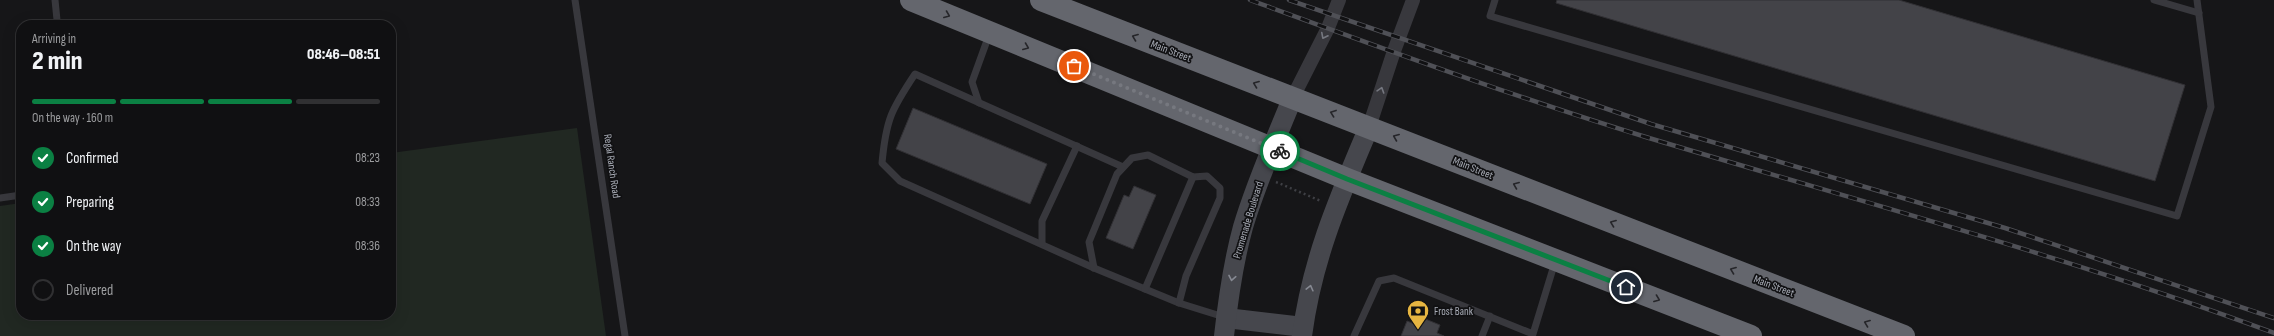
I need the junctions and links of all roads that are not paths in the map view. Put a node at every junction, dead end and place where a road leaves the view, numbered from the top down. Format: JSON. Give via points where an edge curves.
{"nodes":[{"id":1,"x":55,"y":0,"type":"edge"},
{"id":2,"x":575,"y":0,"type":"edge"},
{"id":3,"x":911,"y":0,"type":"edge"},
{"id":4,"x":1041,"y":0,"type":"edge"},
{"id":5,"x":1339,"y":0,"type":"edge"},
{"id":6,"x":1413,"y":0,"type":"edge"},
{"id":7,"x":1494,"y":0,"type":"edge"},
{"id":8,"x":2154,"y":0,"type":"edge"},
{"id":9,"x":2197,"y":0,"type":"edge"},
{"id":10,"x":2199,"y":13,"type":"junction"},
{"id":11,"x":57,"y":20,"type":"dead end"},
{"id":12,"x":990,"y":32,"type":"junction"},
{"id":13,"x":1292,"y":99,"type":"junction"},
{"id":14,"x":979,"y":103,"type":"junction"},
{"id":15,"x":1369,"y":127,"type":"junction"},
{"id":16,"x":1077,"y":146,"type":"junction"},
{"id":17,"x":1272,"y":147,"type":"junction"},
{"id":18,"x":1123,"y":166,"type":"junction"},
{"id":19,"x":1193,"y":177,"type":"junction"},
{"id":20,"x":1347,"y":179,"type":"junction"},
{"id":21,"x":16,"y":196,"type":"edge"},
{"id":22,"x":0,"y":198,"type":"edge"},
{"id":23,"x":1042,"y":243,"type":"junction"},
{"id":24,"x":1556,"y":260,"type":"junction"},
{"id":25,"x":1094,"y":268,"type":"junction"},
{"id":26,"x":1145,"y":289,"type":"junction"},
{"id":27,"x":1179,"y":303,"type":"junction"},
{"id":28,"x":1490,"y":316,"type":"junction"},
{"id":29,"x":1225,"y":327,"type":"edge"},
{"id":30,"x":1302,"y":331,"type":"edge"},
{"id":31,"x":1535,"y":335,"type":"edge"},
{"id":32,"x":625,"y":336,"type":"edge"},
{"id":33,"x":1354,"y":336,"type":"edge"},
{"id":34,"x":1482,"y":336,"type":"edge"},
{"id":35,"x":1751,"y":336,"type":"edge"},
{"id":36,"x":1904,"y":336,"type":"edge"}],
"edges":[{"from":1,"to":11,"type":"lane"},
{"from":2,"to":32,"type":"lane","name":"Regal Ranch Road"},
{"from":3,"to":12,"type":"highway","one_way":true},
{"from":13,"to":4,"type":"highway","name":"Main Street","one_way":true},
{"from":5,"to":13,"type":"street","name":"Promenade Boulevard","one_way":true,"via":[[1328,28]]},
{"from":15,"to":6,"type":"street","one_way":true},
{"from":7,"to":10,"type":"lane","via":[[1490,16],[2177,216],[2211,107]]},
{"from":8,"to":10,"type":"lane"},
{"from":9,"to":10,"type":"lane"},
{"from":12,"to":14,"type":"lane","via":[[972,82]]},
{"from":12,"to":17,"type":"highway","one_way":true},
{"from":15,"to":13,"type":"highway","name":"Main Street","one_way":true},
{"from":13,"to":17,"type":"street","name":"Promenade Boulevard"},
{"from":14,"to":16,"type":"lane"},
{"from":14,"to":23,"type":"lane","via":[[915,74],[893,107],[885,131],[882,163],[900,181]]},
{"from":15,"to":20,"type":"street"},
{"from":36,"to":15,"type":"highway","name":"Main Street","one_way":true},
{"from":16,"to":18,"type":"lane"},
{"from":16,"to":23,"type":"lane","via":[[1042,221]]},
{"from":17,"to":20,"type":"highway"},
{"from":17,"to":29,"type":"street","name":"Promenade Boulevard","one_way":true,"via":[[1243,228],[1231,279]]},
{"from":18,"to":19,"type":"lane","via":[[1132,158],[1148,155]]},
{"from":18,"to":25,"type":"lane","via":[[1117,174],[1089,242]]},
{"from":19,"to":26,"type":"lane"},
{"from":19,"to":27,"type":"lane","via":[[1208,176],[1220,188],[1220,198],[1186,276]]},
{"from":20,"to":24,"type":"highway"},
{"from":30,"to":20,"type":"street","one_way":true,"via":[[1317,258]]},
{"from":21,"to":22,"type":"lane"},
{"from":23,"to":25,"type":"lane"},
{"from":24,"to":31,"type":"lane"},
{"from":24,"to":35,"type":"highway","one_way":true},
{"from":25,"to":26,"type":"lane"},
{"from":26,"to":27,"type":"lane"},
{"from":27,"to":29,"type":"lane"},
{"from":28,"to":31,"type":"lane"},
{"from":28,"to":33,"type":"lane","via":[[1394,278],[1379,281]]},
{"from":28,"to":34,"type":"lane"},
{"from":29,"to":30,"type":"street"}]}
